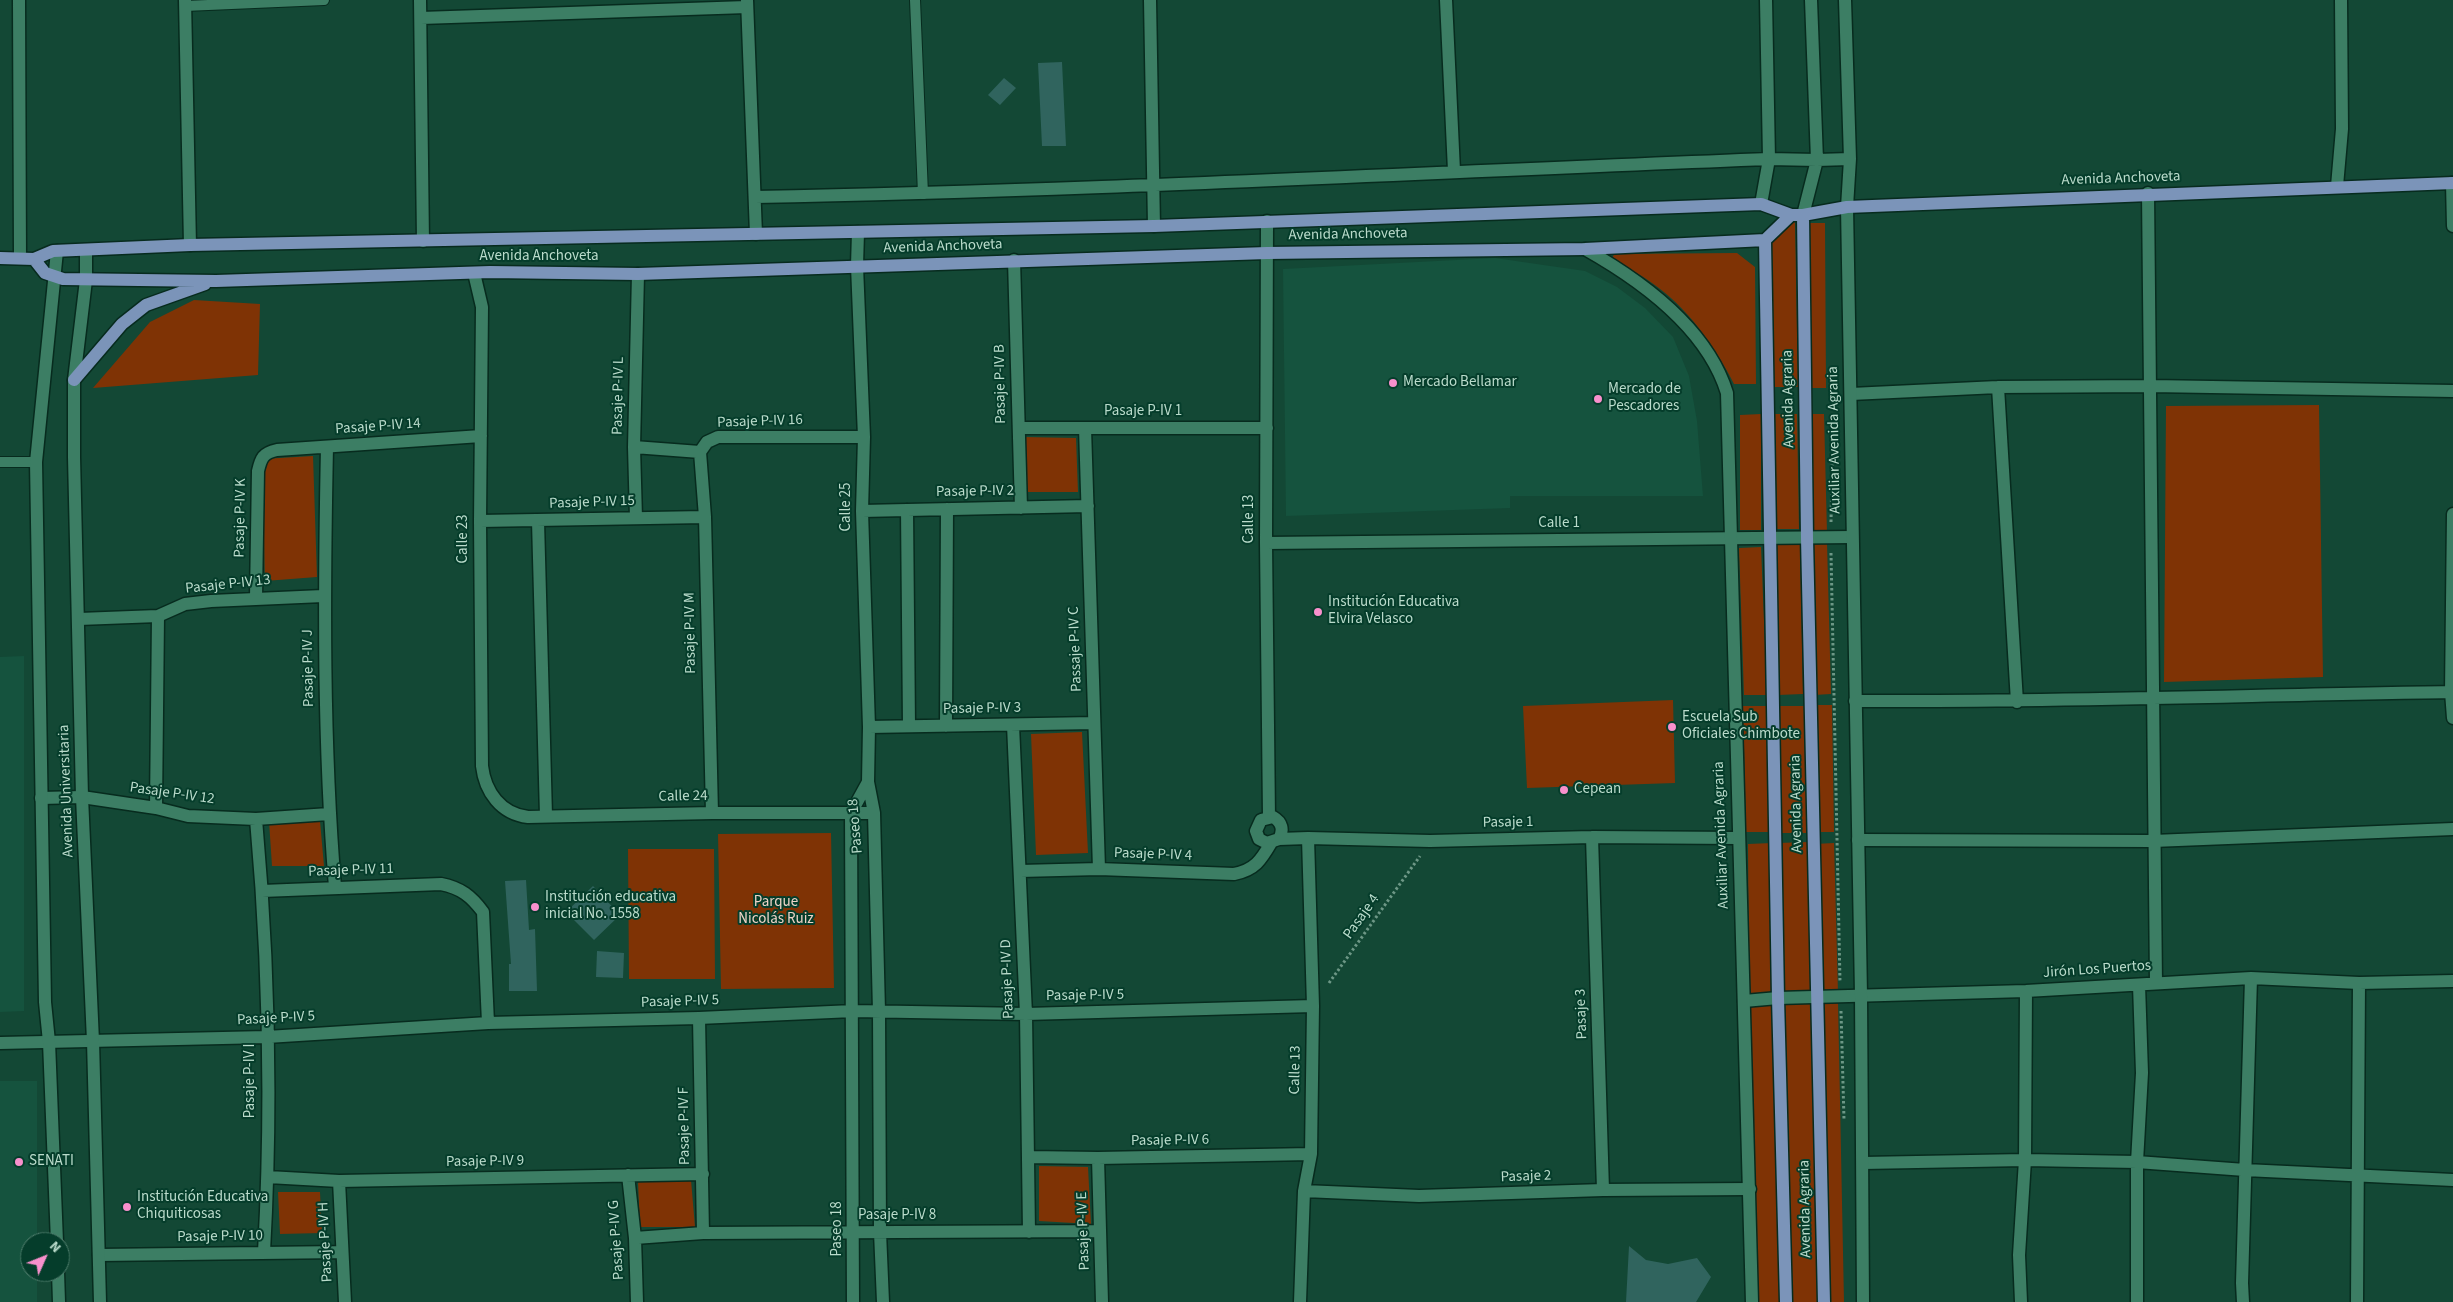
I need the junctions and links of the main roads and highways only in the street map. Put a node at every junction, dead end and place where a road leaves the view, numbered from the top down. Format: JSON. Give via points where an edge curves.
{"nodes":[{"id":1,"x":2452,"y":183,"type":"edge"},
{"id":2,"x":1797,"y":215,"type":"junction"},
{"id":3,"x":1765,"y":240,"type":"junction"},
{"id":4,"x":0,"y":258,"type":"edge"},
{"id":5,"x":34,"y":259,"type":"junction"},
{"id":6,"x":216,"y":281,"type":"junction"},
{"id":7,"x":74,"y":380,"type":"road end"},
{"id":8,"x":1786,"y":1302,"type":"edge"},
{"id":9,"x":1824,"y":1302,"type":"edge"}],
"edges":[{"from":1,"to":2,"type":"main road","name":"Avenida Anchoveta","via":[[1847,207]]},
{"from":2,"to":3,"type":"main road"},
{"from":2,"to":5,"type":"main road","name":"Avenida Anchoveta","via":[[1761,204],[1154,226],[190,245],[57,251]]},
{"from":2,"to":9,"type":"main road","name":"Avenida Agraria"},
{"from":3,"to":6,"type":"main road","name":"Avenida Anchoveta","via":[[1585,249],[1267,252],[638,274],[474,273]]},
{"from":3,"to":8,"type":"main road","name":"Avenida Agraria"},
{"from":4,"to":5,"type":"main road","name":"Avenida Anchoveta"},
{"from":5,"to":6,"type":"main road","name":"Avenida Anchoveta","via":[[45,273],[63,279]]},
{"from":6,"to":7,"type":"main road","via":[[146,305],[122,324]]}]}
